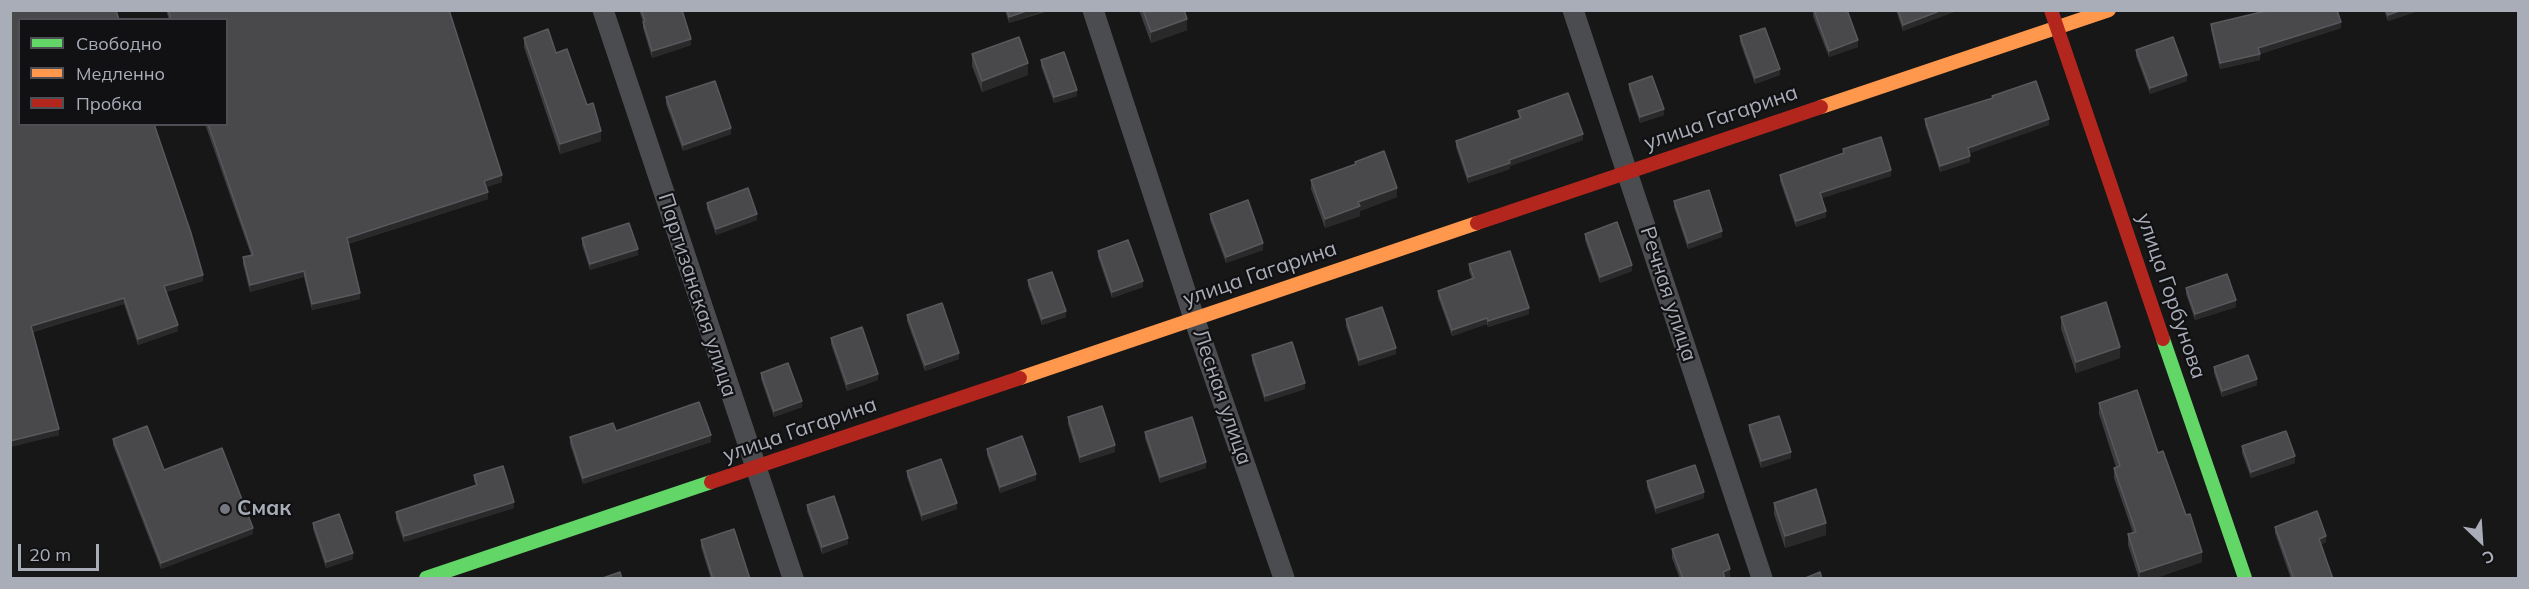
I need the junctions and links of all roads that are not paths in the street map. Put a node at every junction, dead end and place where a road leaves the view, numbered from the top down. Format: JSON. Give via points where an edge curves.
{"nodes":[{"id":1,"x":603,"y":10,"type":"edge"},
{"id":2,"x":1093,"y":10,"type":"edge"},
{"id":3,"x":1573,"y":10,"type":"edge"},
{"id":4,"x":2050,"y":10,"type":"edge"},
{"id":5,"x":2109,"y":10,"type":"edge"},
{"id":6,"x":2056,"y":27,"type":"junction"},
{"id":7,"x":1627,"y":171,"type":"junction"},
{"id":8,"x":1194,"y":318,"type":"junction"},
{"id":9,"x":755,"y":467,"type":"junction"},
{"id":10,"x":426,"y":579,"type":"edge"},
{"id":11,"x":794,"y":579,"type":"edge"},
{"id":12,"x":1284,"y":579,"type":"edge"},
{"id":13,"x":1762,"y":579,"type":"edge"},
{"id":14,"x":2246,"y":579,"type":"edge"}],
"edges":[{"from":1,"to":9,"type":"street","name":"Партизанская улица"},
{"from":2,"to":8,"type":"street","name":"Лесная улица"},
{"from":3,"to":7,"type":"street","name":"Речная улица"},
{"from":4,"to":6,"type":"main road","name":"улица Горбунова"},
{"from":5,"to":6,"type":"main road","name":"улица Гагарина"},
{"from":6,"to":7,"type":"main road","name":"улица Гагарина"},
{"from":6,"to":14,"type":"main road","name":"улица Горбунова"},
{"from":7,"to":8,"type":"main road","name":"улица Гагарина"},
{"from":7,"to":13,"type":"street","name":"Речная улица"},
{"from":8,"to":9,"type":"main road","name":"улица Гагарина"},
{"from":8,"to":12,"type":"street","name":"Лесная улица"},
{"from":9,"to":10,"type":"main road","name":"улица Гагарина"},
{"from":9,"to":11,"type":"street","name":"Партизанская улица"}]}
